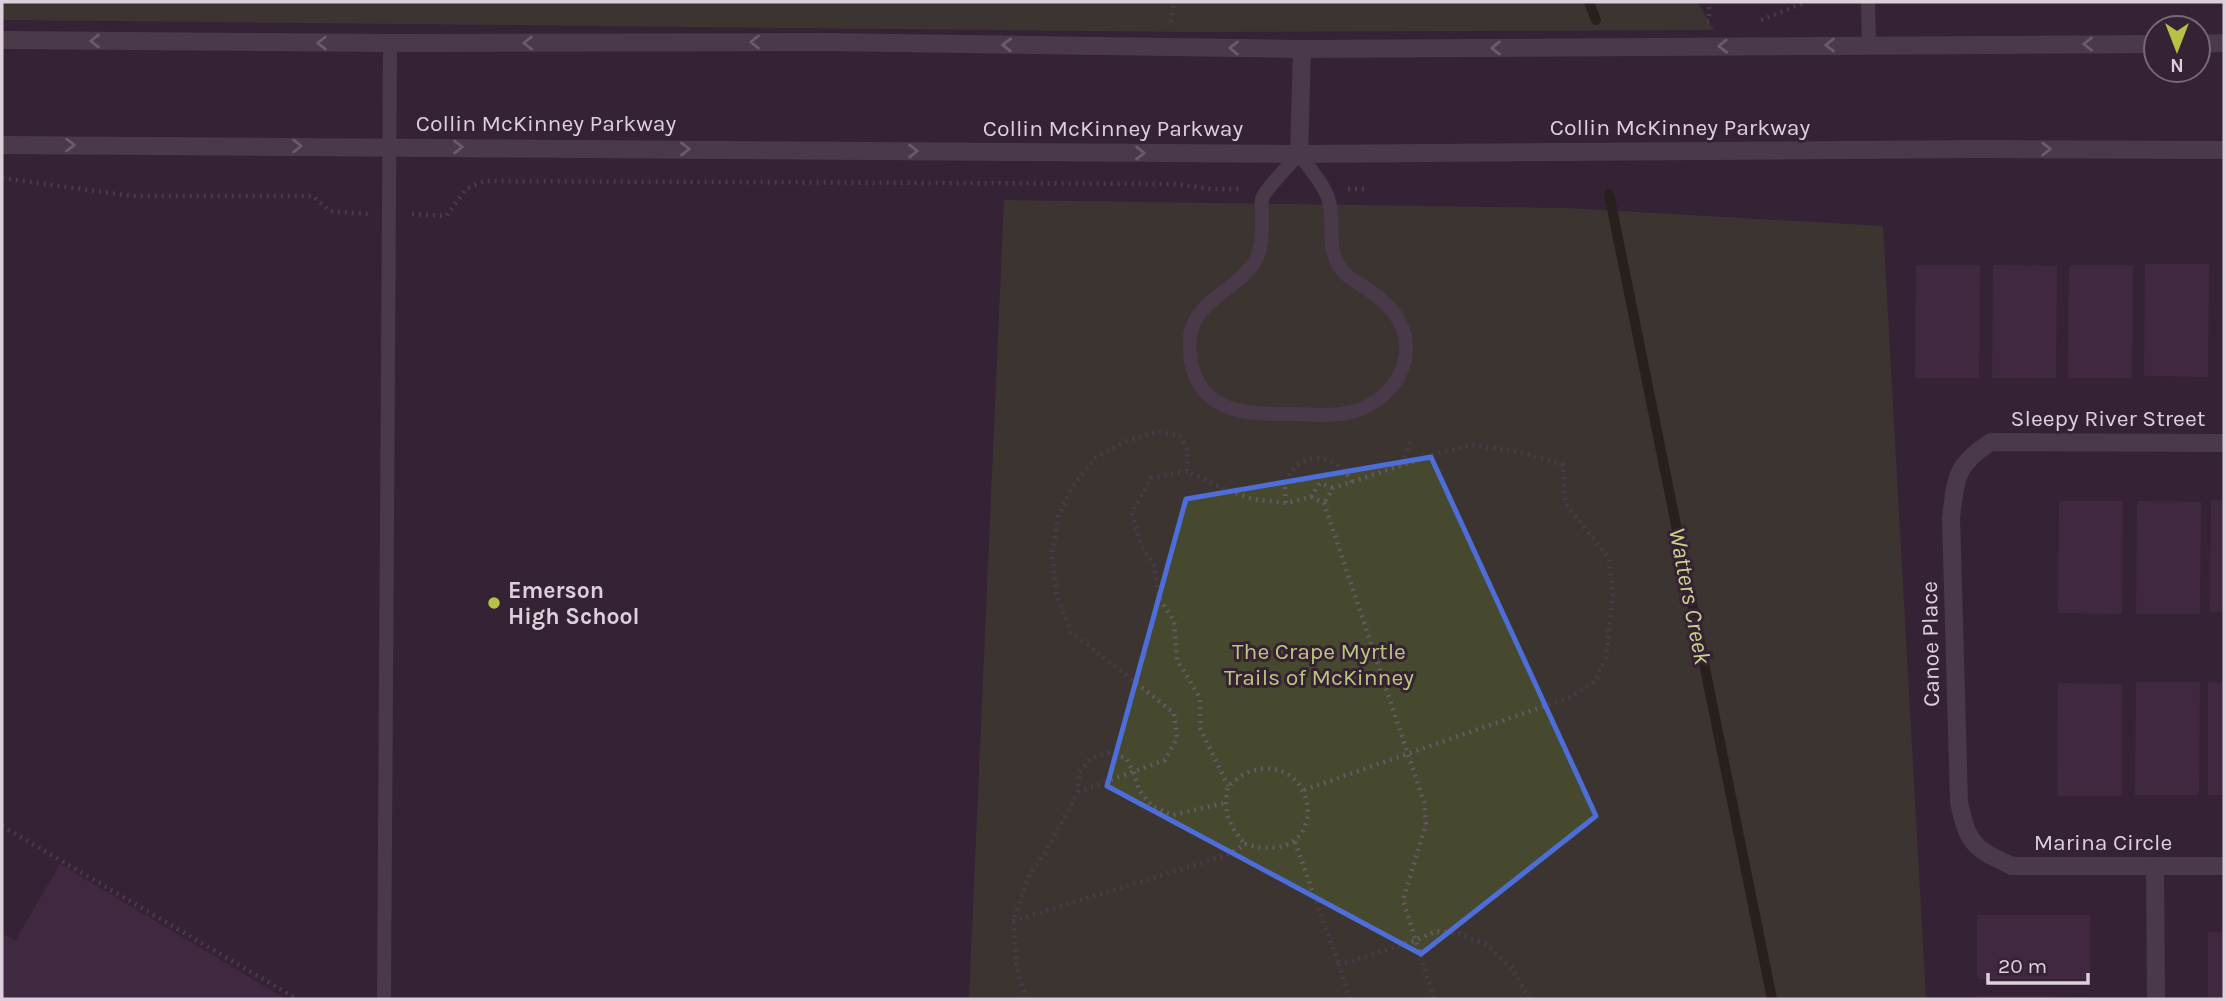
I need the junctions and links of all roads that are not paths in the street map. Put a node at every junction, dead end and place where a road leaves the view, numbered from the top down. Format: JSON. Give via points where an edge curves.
{"nodes":[{"id":1,"x":1868,"y":2,"type":"edge"},
{"id":2,"x":2,"y":40,"type":"edge"},
{"id":3,"x":390,"y":43,"type":"junction"},
{"id":4,"x":2142,"y":44,"type":"edge"},
{"id":5,"x":1869,"y":46,"type":"junction"},
{"id":6,"x":1302,"y":49,"type":"junction"},
{"id":7,"x":2,"y":145,"type":"edge"},
{"id":8,"x":390,"y":147,"type":"junction"},
{"id":9,"x":2224,"y":150,"type":"edge"},
{"id":10,"x":1299,"y":154,"type":"junction"},
{"id":11,"x":1992,"y":442,"type":"joint"},
{"id":12,"x":2224,"y":443,"type":"edge"},
{"id":13,"x":1984,"y":853,"type":"joint"},
{"id":14,"x":2155,"y":866,"type":"junction"},
{"id":15,"x":2224,"y":866,"type":"edge"},
{"id":16,"x":384,"y":999,"type":"edge"},
{"id":17,"x":2156,"y":999,"type":"edge"}],
"edges":[{"from":1,"to":5,"type":"lane"},
{"from":3,"to":2,"type":"street","one_way":true},
{"from":6,"to":3,"type":"street","one_way":true,"via":[[824,42]]},
{"from":3,"to":8,"type":"lane"},
{"from":4,"to":5,"type":"street","one_way":true},
{"from":5,"to":6,"type":"street","one_way":true},
{"from":6,"to":10,"type":"street"},
{"from":7,"to":8,"type":"street","name":"Collin McKinney Parkway","one_way":true},
{"from":8,"to":10,"type":"street","name":"Collin McKinney Parkway","one_way":true},
{"from":8,"to":16,"type":"lane"},
{"from":10,"to":9,"type":"street","name":"Collin McKinney Parkway","one_way":true},
{"from":10,"to":10,"type":"lane","via":[[1262,199],[1262,238],[1252,265],[1209,302],[1190,332],[1191,359],[1200,385],[1219,403],[1243,412],[1354,412],[1379,399],[1403,368],[1405,333],[1398,317],[1386,302],[1342,270],[1330,234],[1329,200]]},
{"from":11,"to":12,"type":"street","name":"Sleepy River Street"},
{"from":11,"to":13,"type":"street","name":"Canoe Place","via":[[1969,456],[1955,480],[1951,517],[1959,802],[1965,833]]},
{"from":13,"to":14,"type":"street","name":"Marina Circle","via":[[2012,866]]},
{"from":14,"to":15,"type":"street","name":"Marina Circle"},
{"from":14,"to":17,"type":"street"}]}
